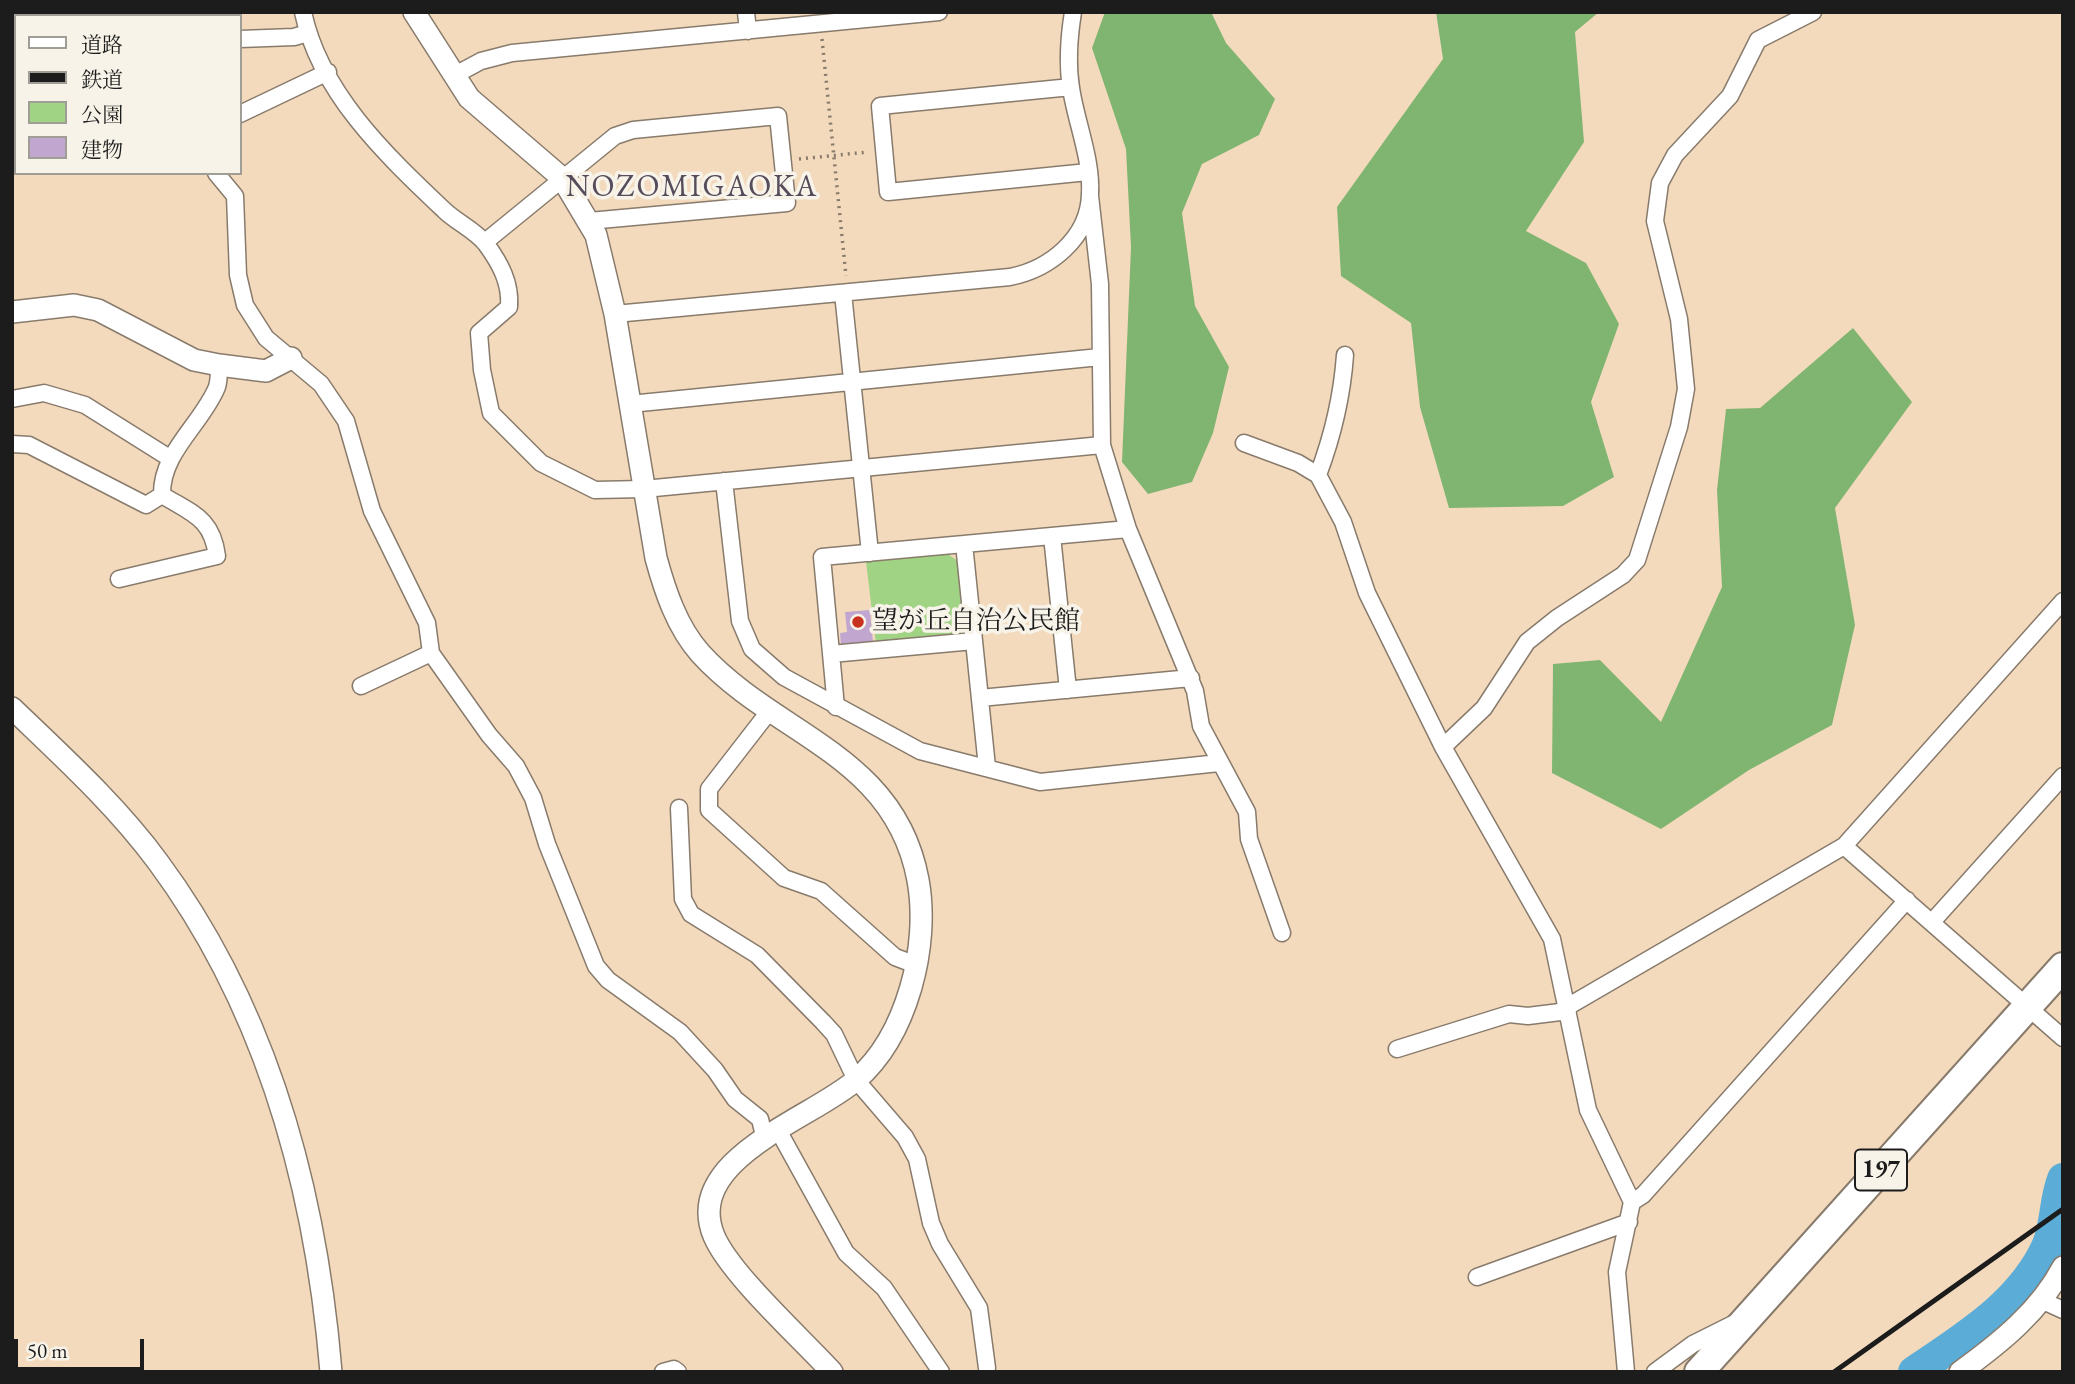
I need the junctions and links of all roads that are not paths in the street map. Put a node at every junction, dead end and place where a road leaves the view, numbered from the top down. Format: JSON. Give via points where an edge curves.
{"nodes":[{"id":1,"x":303,"y":12,"type":"edge"},
{"id":2,"x":414,"y":12,"type":"edge"},
{"id":3,"x":746,"y":12,"type":"edge"},
{"id":4,"x":939,"y":12,"type":"edge"},
{"id":5,"x":1073,"y":12,"type":"edge"},
{"id":6,"x":1812,"y":12,"type":"edge"},
{"id":7,"x":870,"y":16,"type":"edge"},
{"id":8,"x":748,"y":30,"type":"junction"},
{"id":9,"x":308,"y":33,"type":"junction"},
{"id":10,"x":242,"y":39,"type":"edge"},
{"id":11,"x":328,"y":72,"type":"junction"},
{"id":12,"x":453,"y":76,"type":"junction"},
{"id":13,"x":1071,"y":87,"type":"junction"},
{"id":14,"x":242,"y":113,"type":"edge"},
{"id":15,"x":1088,"y":172,"type":"junction"},
{"id":16,"x":218,"y":175,"type":"edge"},
{"id":17,"x":562,"y":178,"type":"junction"},
{"id":18,"x":1090,"y":196,"type":"junction"},
{"id":19,"x":589,"y":221,"type":"junction"},
{"id":20,"x":485,"y":242,"type":"junction"},
{"id":21,"x":845,"y":287,"type":"junction"},
{"id":22,"x":12,"y":312,"type":"edge"},
{"id":23,"x":615,"y":314,"type":"junction"},
{"id":24,"x":1345,"y":355,"type":"dead end"},
{"id":25,"x":1100,"y":357,"type":"junction"},
{"id":26,"x":290,"y":358,"type":"junction"},
{"id":27,"x":219,"y":365,"type":"junction"},
{"id":28,"x":853,"y":382,"type":"junction"},
{"id":29,"x":12,"y":399,"type":"edge"},
{"id":30,"x":630,"y":404,"type":"junction"},
{"id":31,"x":1244,"y":443,"type":"dead end"},
{"id":32,"x":12,"y":444,"type":"edge"},
{"id":33,"x":1102,"y":445,"type":"junction"},
{"id":34,"x":171,"y":459,"type":"junction"},
{"id":35,"x":862,"y":468,"type":"junction"},
{"id":36,"x":1318,"y":475,"type":"junction"},
{"id":37,"x":724,"y":481,"type":"junction"},
{"id":38,"x":645,"y":489,"type":"junction"},
{"id":39,"x":162,"y":495,"type":"junction"},
{"id":40,"x":1128,"y":529,"type":"junction"},
{"id":41,"x":1052,"y":536,"type":"junction"},
{"id":42,"x":964,"y":544,"type":"junction"},
{"id":43,"x":870,"y":553,"type":"junction"},
{"id":44,"x":119,"y":579,"type":"dead end"},
{"id":45,"x":2063,"y":601,"type":"edge"},
{"id":46,"x":974,"y":641,"type":"junction"},
{"id":47,"x":431,"y":653,"type":"junction"},
{"id":48,"x":831,"y":654,"type":"junction"},
{"id":49,"x":1191,"y":678,"type":"junction"},
{"id":50,"x":361,"y":686,"type":"dead end"},
{"id":51,"x":1068,"y":690,"type":"junction"},
{"id":52,"x":980,"y":698,"type":"junction"},
{"id":53,"x":836,"y":707,"type":"junction"},
{"id":54,"x":12,"y":708,"type":"edge"},
{"id":55,"x":771,"y":709,"type":"junction"},
{"id":56,"x":1443,"y":747,"type":"junction"},
{"id":57,"x":1219,"y":762,"type":"junction"},
{"id":58,"x":987,"y":767,"type":"junction"},
{"id":59,"x":2063,"y":776,"type":"edge"},
{"id":60,"x":679,"y":808,"type":"dead end"},
{"id":61,"x":1844,"y":846,"type":"junction"},
{"id":62,"x":1906,"y":900,"type":"junction"},
{"id":63,"x":1931,"y":922,"type":"junction"},
{"id":64,"x":1282,"y":933,"type":"dead end"},
{"id":65,"x":916,"y":965,"type":"junction"},
{"id":66,"x":2063,"y":967,"type":"edge"},
{"id":67,"x":2028,"y":1007,"type":"junction"},
{"id":68,"x":1567,"y":1009,"type":"junction"},
{"id":69,"x":2063,"y":1038,"type":"edge"},
{"id":70,"x":1397,"y":1049,"type":"dead end"},
{"id":71,"x":856,"y":1080,"type":"junction"},
{"id":72,"x":771,"y":1133,"type":"junction"},
{"id":73,"x":1632,"y":1202,"type":"junction"},
{"id":74,"x":1629,"y":1222,"type":"junction"},
{"id":75,"x":2063,"y":1267,"type":"edge"},
{"id":76,"x":1477,"y":1277,"type":"dead end"},
{"id":77,"x":2041,"y":1300,"type":"junction"},
{"id":78,"x":2063,"y":1310,"type":"edge"},
{"id":79,"x":1749,"y":1316,"type":"junction"},
{"id":80,"x":985,"y":1370,"type":"edge"},
{"id":81,"x":331,"y":1372,"type":"edge"},
{"id":82,"x":663,"y":1372,"type":"edge"},
{"id":83,"x":677,"y":1372,"type":"edge"},
{"id":84,"x":832,"y":1372,"type":"edge"},
{"id":85,"x":942,"y":1372,"type":"edge"},
{"id":86,"x":1626,"y":1372,"type":"edge"},
{"id":87,"x":1654,"y":1372,"type":"edge"},
{"id":88,"x":1699,"y":1372,"type":"edge"},
{"id":89,"x":1960,"y":1372,"type":"edge"}],
"edges":[{"from":1,"to":9,"type":"street"},
{"from":2,"to":12,"type":"street"},
{"from":3,"to":8,"type":"street"},
{"from":4,"to":7,"type":"street"},
{"from":5,"to":13,"type":"street"},
{"from":6,"to":56,"type":"street","via":[[1758,40],[1730,96],[1675,155],[1660,183],[1655,221],[1675,297],[1686,389],[1679,427],[1637,560],[1623,575],[1527,642],[1485,708]]},
{"from":7,"to":8,"type":"street"},
{"from":8,"to":12,"type":"street","via":[[512,53],[481,61]]},
{"from":9,"to":10,"type":"street"},
{"from":9,"to":11,"type":"street"},
{"from":11,"to":14,"type":"street"},
{"from":11,"to":20,"type":"street","via":[[345,105],[402,170],[447,214]]},
{"from":12,"to":17,"type":"street","via":[[485,115]]},
{"from":13,"to":15,"type":"street"},
{"from":13,"to":15,"type":"street","via":[[880,106],[888,192]]},
{"from":15,"to":18,"type":"street"},
{"from":16,"to":26,"type":"street","via":[[234,196],[238,275],[245,305],[266,338]]},
{"from":17,"to":19,"type":"street"},
{"from":17,"to":19,"type":"street","via":[[615,136],[633,130],[778,116],[786,203]]},
{"from":17,"to":20,"type":"street"},
{"from":18,"to":21,"type":"street","via":[[1083,221],[1064,251],[1049,264],[1027,273]]},
{"from":18,"to":25,"type":"street","via":[[1100,284]]},
{"from":19,"to":23,"type":"street"},
{"from":20,"to":38,"type":"street","via":[[511,287],[509,307],[479,333],[491,413],[541,463],[596,490]]},
{"from":21,"to":23,"type":"street"},
{"from":21,"to":28,"type":"street"},
{"from":22,"to":27,"type":"street","via":[[74,305],[98,310],[194,360]]},
{"from":23,"to":30,"type":"street"},
{"from":24,"to":36,"type":"street","via":[[1334,433]]},
{"from":25,"to":28,"type":"street"},
{"from":25,"to":33,"type":"street"},
{"from":26,"to":27,"type":"street","via":[[267,371]]},
{"from":26,"to":47,"type":"street","via":[[320,384],[346,421],[372,511],[427,623]]},
{"from":27,"to":34,"type":"street","via":[[218,386]]},
{"from":28,"to":30,"type":"street"},
{"from":28,"to":35,"type":"street"},
{"from":29,"to":34,"type":"street","via":[[44,393],[85,405]]},
{"from":30,"to":38,"type":"street"},
{"from":31,"to":36,"type":"street"},
{"from":32,"to":39,"type":"street","via":[[29,445],[146,505]]},
{"from":33,"to":35,"type":"street"},
{"from":33,"to":40,"type":"street"},
{"from":34,"to":39,"type":"street","via":[[162,480]]},
{"from":35,"to":37,"type":"street"},
{"from":35,"to":43,"type":"street"},
{"from":36,"to":56,"type":"street","via":[[1343,522],[1367,593]]},
{"from":37,"to":38,"type":"street"},
{"from":37,"to":53,"type":"street","via":[[746,639],[776,671]]},
{"from":38,"to":55,"type":"street","via":[[663,586],[685,631],[714,668]]},
{"from":39,"to":44,"type":"street","via":[[200,518],[214,534],[217,556]]},
{"from":40,"to":41,"type":"street"},
{"from":40,"to":49,"type":"street"},
{"from":41,"to":42,"type":"street"},
{"from":41,"to":51,"type":"street"},
{"from":42,"to":43,"type":"street"},
{"from":42,"to":46,"type":"street"},
{"from":43,"to":48,"type":"street","via":[[822,557]]},
{"from":45,"to":61,"type":"street"},
{"from":46,"to":48,"type":"street"},
{"from":46,"to":52,"type":"street"},
{"from":47,"to":50,"type":"street"},
{"from":47,"to":72,"type":"street","via":[[516,766],[533,798],[596,966],[608,980],[680,1032],[735,1099]]},
{"from":48,"to":53,"type":"street"},
{"from":49,"to":51,"type":"street"},
{"from":49,"to":57,"type":"street","via":[[1200,726]]},
{"from":51,"to":52,"type":"street"},
{"from":52,"to":58,"type":"street"},
{"from":53,"to":58,"type":"street","via":[[920,751]]},
{"from":54,"to":81,"type":"street","via":[[100,792],[159,862],[217,957],[272,1075],[307,1201],[324,1289]]},
{"from":55,"to":65,"type":"street","via":[[860,773],[894,815],[918,881]]},
{"from":55,"to":65,"type":"street","via":[[709,789],[709,810],[784,878],[821,891],[895,957]]},
{"from":56,"to":68,"type":"street","via":[[1552,939]]},
{"from":57,"to":58,"type":"street","via":[[1040,782]]},
{"from":57,"to":64,"type":"street","via":[[1247,813],[1249,839]]},
{"from":59,"to":63,"type":"street"},
{"from":60,"to":71,"type":"street","via":[[683,899],[691,914],[757,955],[834,1034]]},
{"from":61,"to":62,"type":"street"},
{"from":61,"to":68,"type":"street"},
{"from":62,"to":63,"type":"street"},
{"from":62,"to":73,"type":"street"},
{"from":63,"to":67,"type":"street"},
{"from":65,"to":71,"type":"street","via":[[895,1030]]},
{"from":66,"to":67,"type":"highway","number":"197"},
{"from":67,"to":69,"type":"street"},
{"from":67,"to":79,"type":"highway","number":"197"},
{"from":68,"to":70,"type":"street","via":[[1528,1016],[1509,1014]]},
{"from":68,"to":73,"type":"street","via":[[1588,1110]]},
{"from":71,"to":72,"type":"street"},
{"from":71,"to":80,"type":"street","via":[[905,1137],[917,1159],[931,1223],[979,1308]]},
{"from":72,"to":84,"type":"street","via":[[729,1165],[710,1209],[714,1234],[728,1259]]},
{"from":72,"to":85,"type":"street","via":[[846,1253],[884,1288]]},
{"from":73,"to":74,"type":"street"},
{"from":74,"to":76,"type":"street"},
{"from":74,"to":86,"type":"street","via":[[1617,1272]]},
{"from":75,"to":77,"type":"street"},
{"from":77,"to":78,"type":"street"},
{"from":77,"to":89,"type":"street","via":[[2006,1336]]},
{"from":79,"to":87,"type":"street","via":[[1693,1344]]},
{"from":79,"to":88,"type":"highway","number":"197"},
{"from":82,"to":83,"type":"street"}]}
